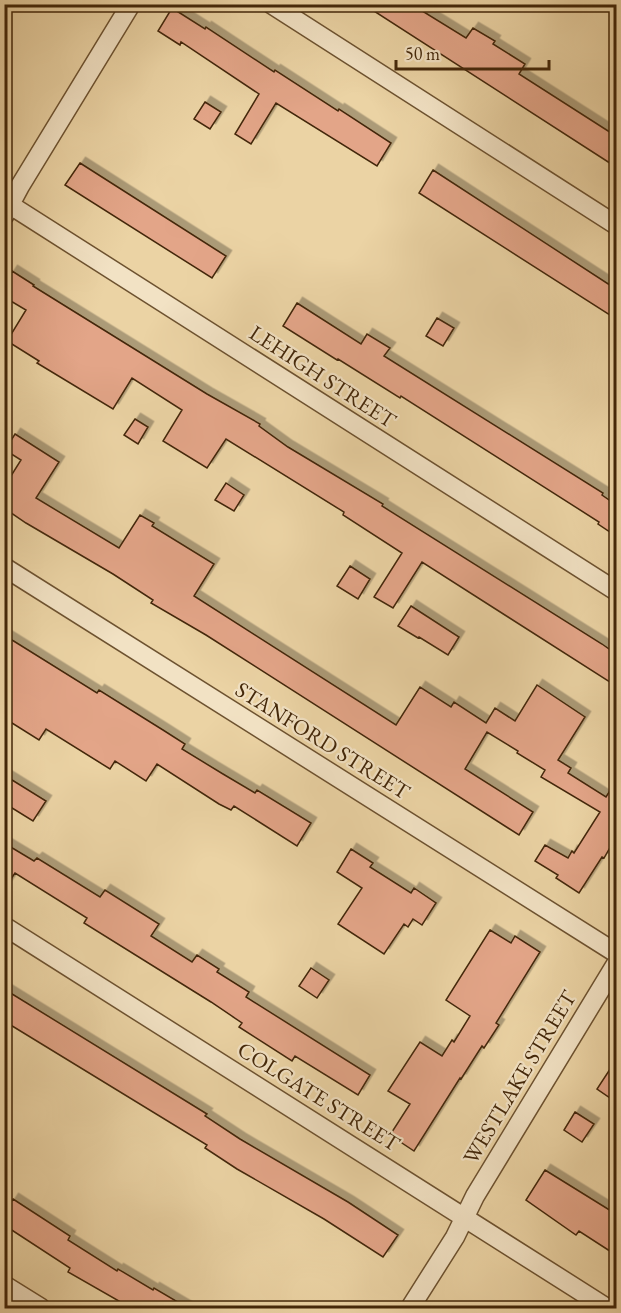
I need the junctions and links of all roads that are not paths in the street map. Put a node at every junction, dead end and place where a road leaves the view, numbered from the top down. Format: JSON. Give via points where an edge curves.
{"nodes":[{"id":1,"x":131,"y":4,"type":"edge"},
{"id":2,"x":271,"y":4,"type":"edge"},
{"id":3,"x":7,"y":208,"type":"edge"},
{"id":4,"x":616,"y":225,"type":"edge"},
{"id":5,"x":4,"y":567,"type":"edge"},
{"id":6,"x":616,"y":591,"type":"edge"},
{"id":7,"x":4,"y":926,"type":"edge"},
{"id":8,"x":616,"y":954,"type":"edge"},
{"id":9,"x":616,"y":964,"type":"edge"},
{"id":10,"x":463,"y":1216,"type":"junction"},
{"id":11,"x":4,"y":1285,"type":"edge"},
{"id":12,"x":41,"y":1308,"type":"edge"},
{"id":13,"x":410,"y":1308,"type":"edge"},
{"id":14,"x":607,"y":1308,"type":"edge"}],
"edges":[{"from":1,"to":3,"type":"street"},
{"from":2,"to":4,"type":"street"},
{"from":3,"to":6,"type":"street","name":"LEHIGH STREET"},
{"from":5,"to":8,"type":"street","name":"STANFORD STREET"},
{"from":7,"to":10,"type":"street","name":"COLGATE STREET"},
{"from":9,"to":10,"type":"street","name":"WESTLAKE STREET"},
{"from":10,"to":13,"type":"street","name":"WESTLAKE STREET","via":[[455,1237]]},
{"from":10,"to":14,"type":"street","name":"COLGATE STREET"},
{"from":11,"to":12,"type":"street"}]}
